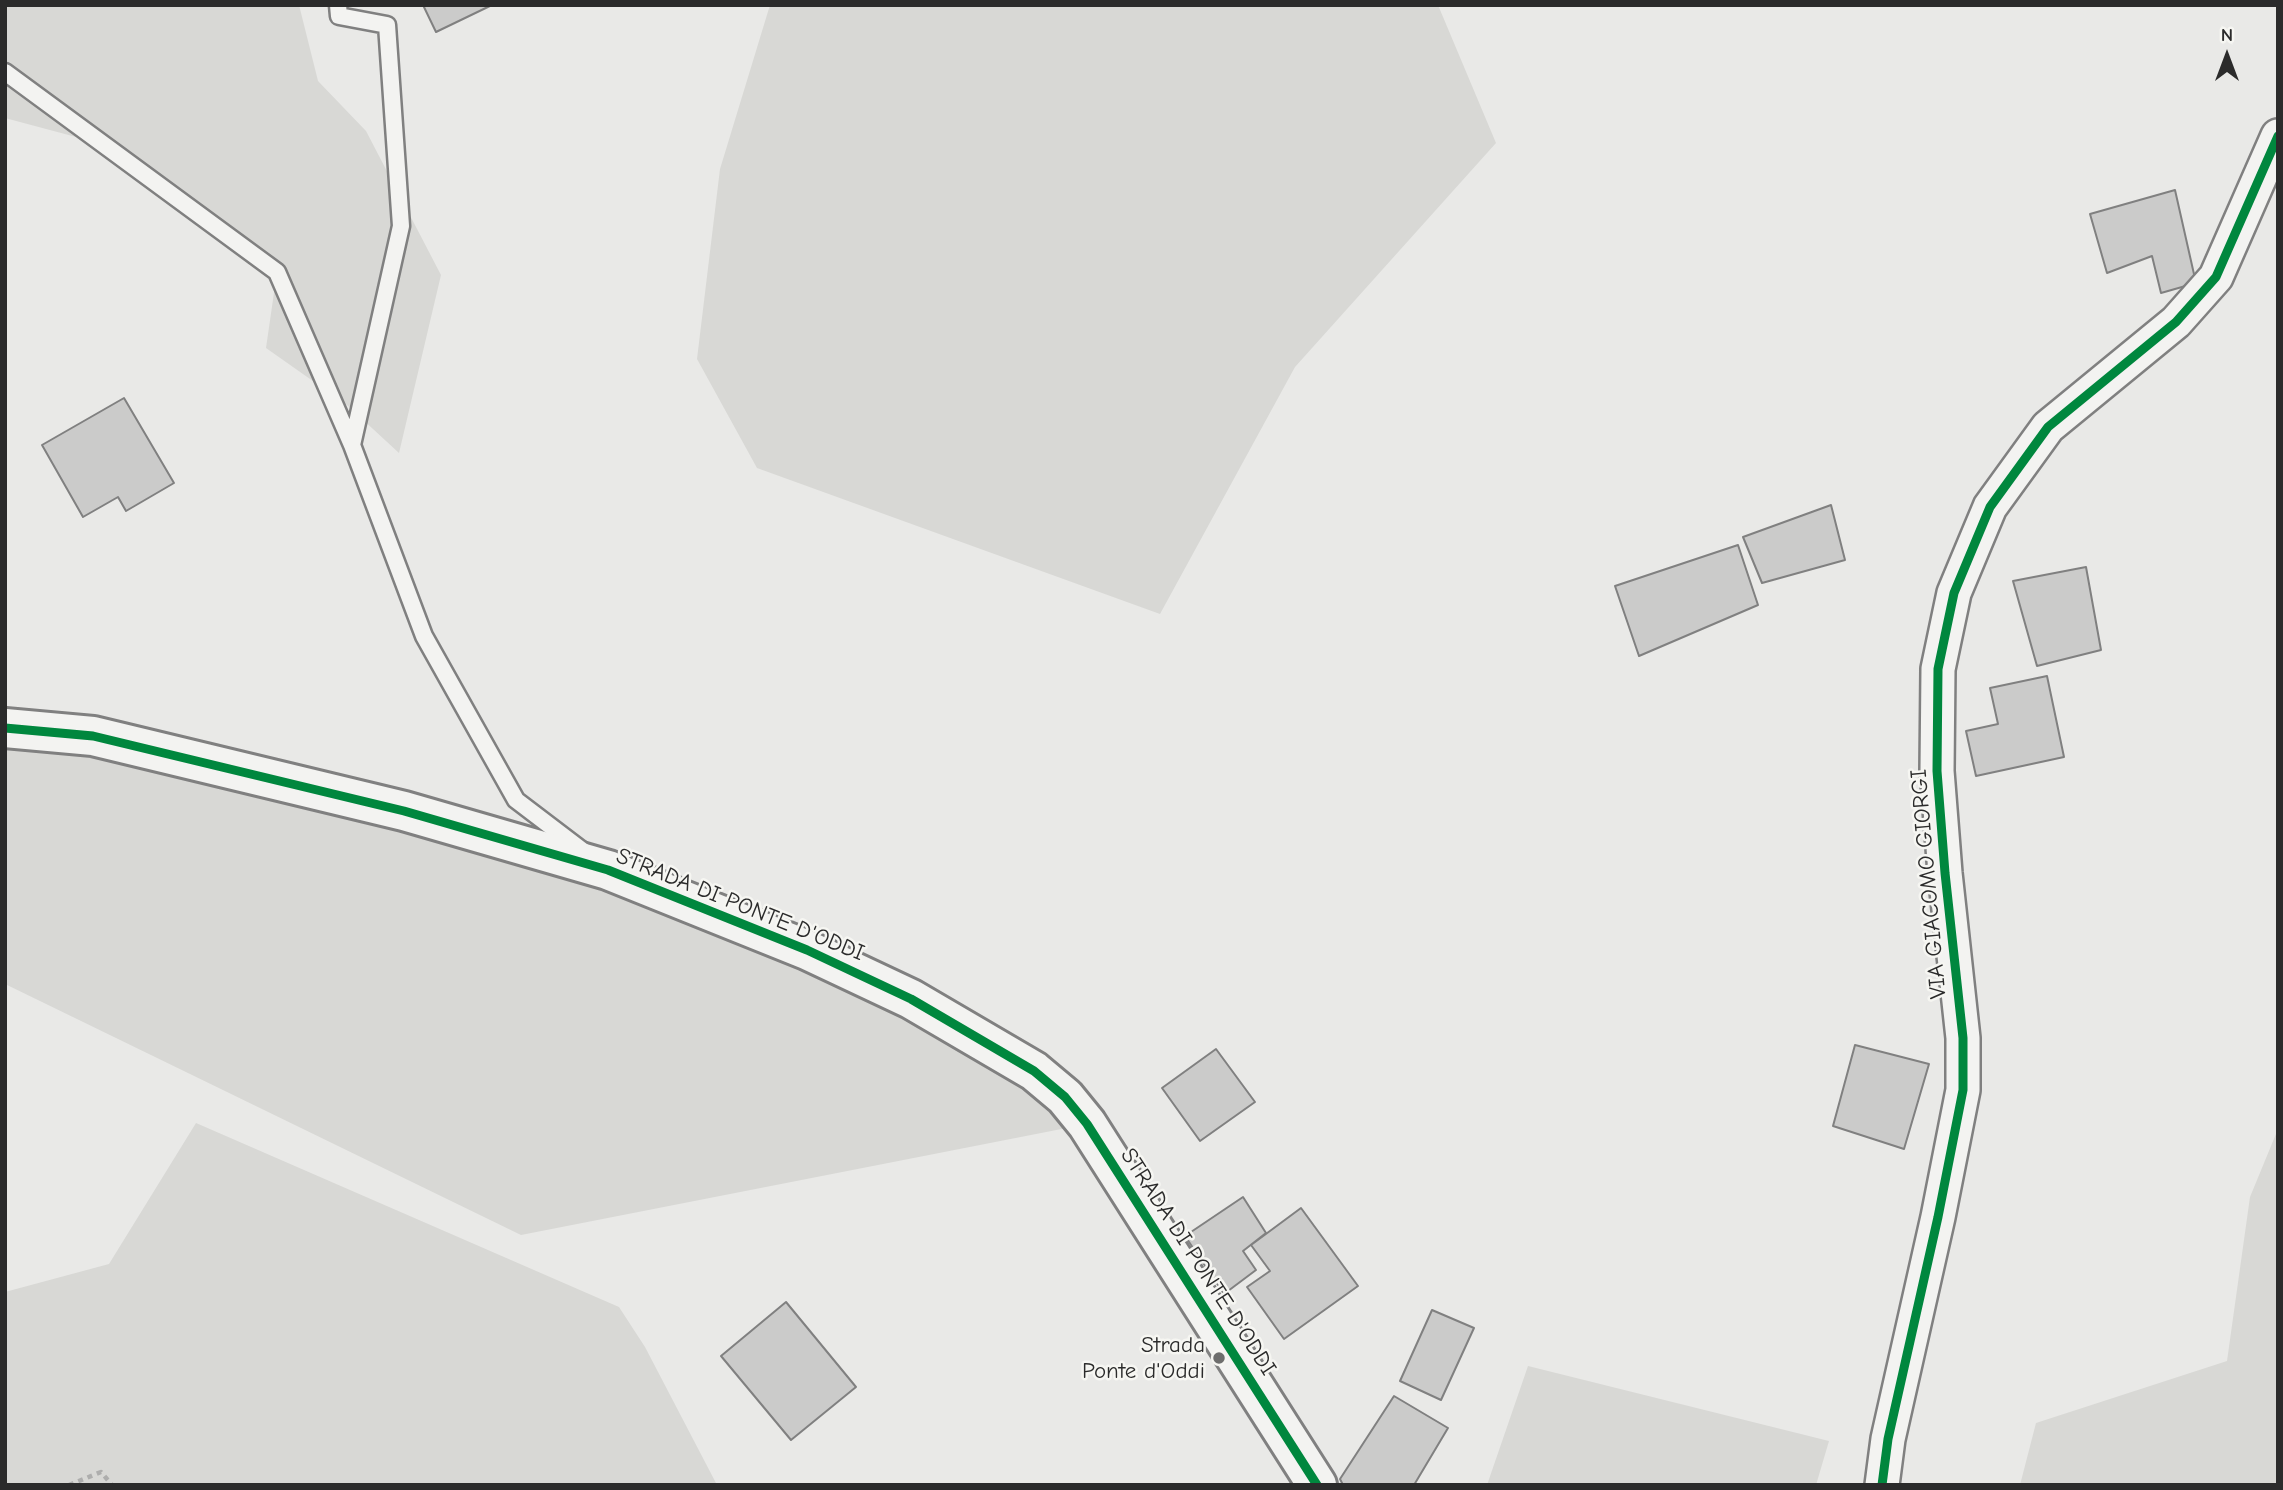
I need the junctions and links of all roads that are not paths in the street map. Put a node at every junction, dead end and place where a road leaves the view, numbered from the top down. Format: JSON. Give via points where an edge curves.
{"nodes":[{"id":1,"x":338,"y":5,"type":"edge"},
{"id":2,"x":5,"y":72,"type":"edge"},
{"id":3,"x":2278,"y":136,"type":"edge"},
{"id":4,"x":352,"y":445,"type":"junction"},
{"id":5,"x":5,"y":728,"type":"edge"},
{"id":6,"x":608,"y":870,"type":"junction"},
{"id":7,"x":1317,"y":1485,"type":"edge"},
{"id":8,"x":1882,"y":1485,"type":"edge"}],
"edges":[{"from":1,"to":4,"type":"lane","via":[[339,16],[387,26],[401,226]]},
{"from":2,"to":4,"type":"lane","via":[[277,272]]},
{"from":3,"to":8,"type":"street","name":"VIA GIACOMO GIORGI","via":[[2217,277],[2176,322],[2048,427],[1990,507],[1954,593],[1938,669],[1937,771],[1963,1038],[1963,1090]]},
{"from":4,"to":6,"type":"lane","via":[[424,636],[516,800]]},
{"from":5,"to":6,"type":"street","name":"STRADA DI PONTE D'ODDI","via":[[106,739],[404,811]]},
{"from":6,"to":7,"type":"street","name":"STRADA DI PONTE D'ODDI","via":[[816,954],[911,999],[1034,1071],[1065,1097],[1087,1124]]}]}
